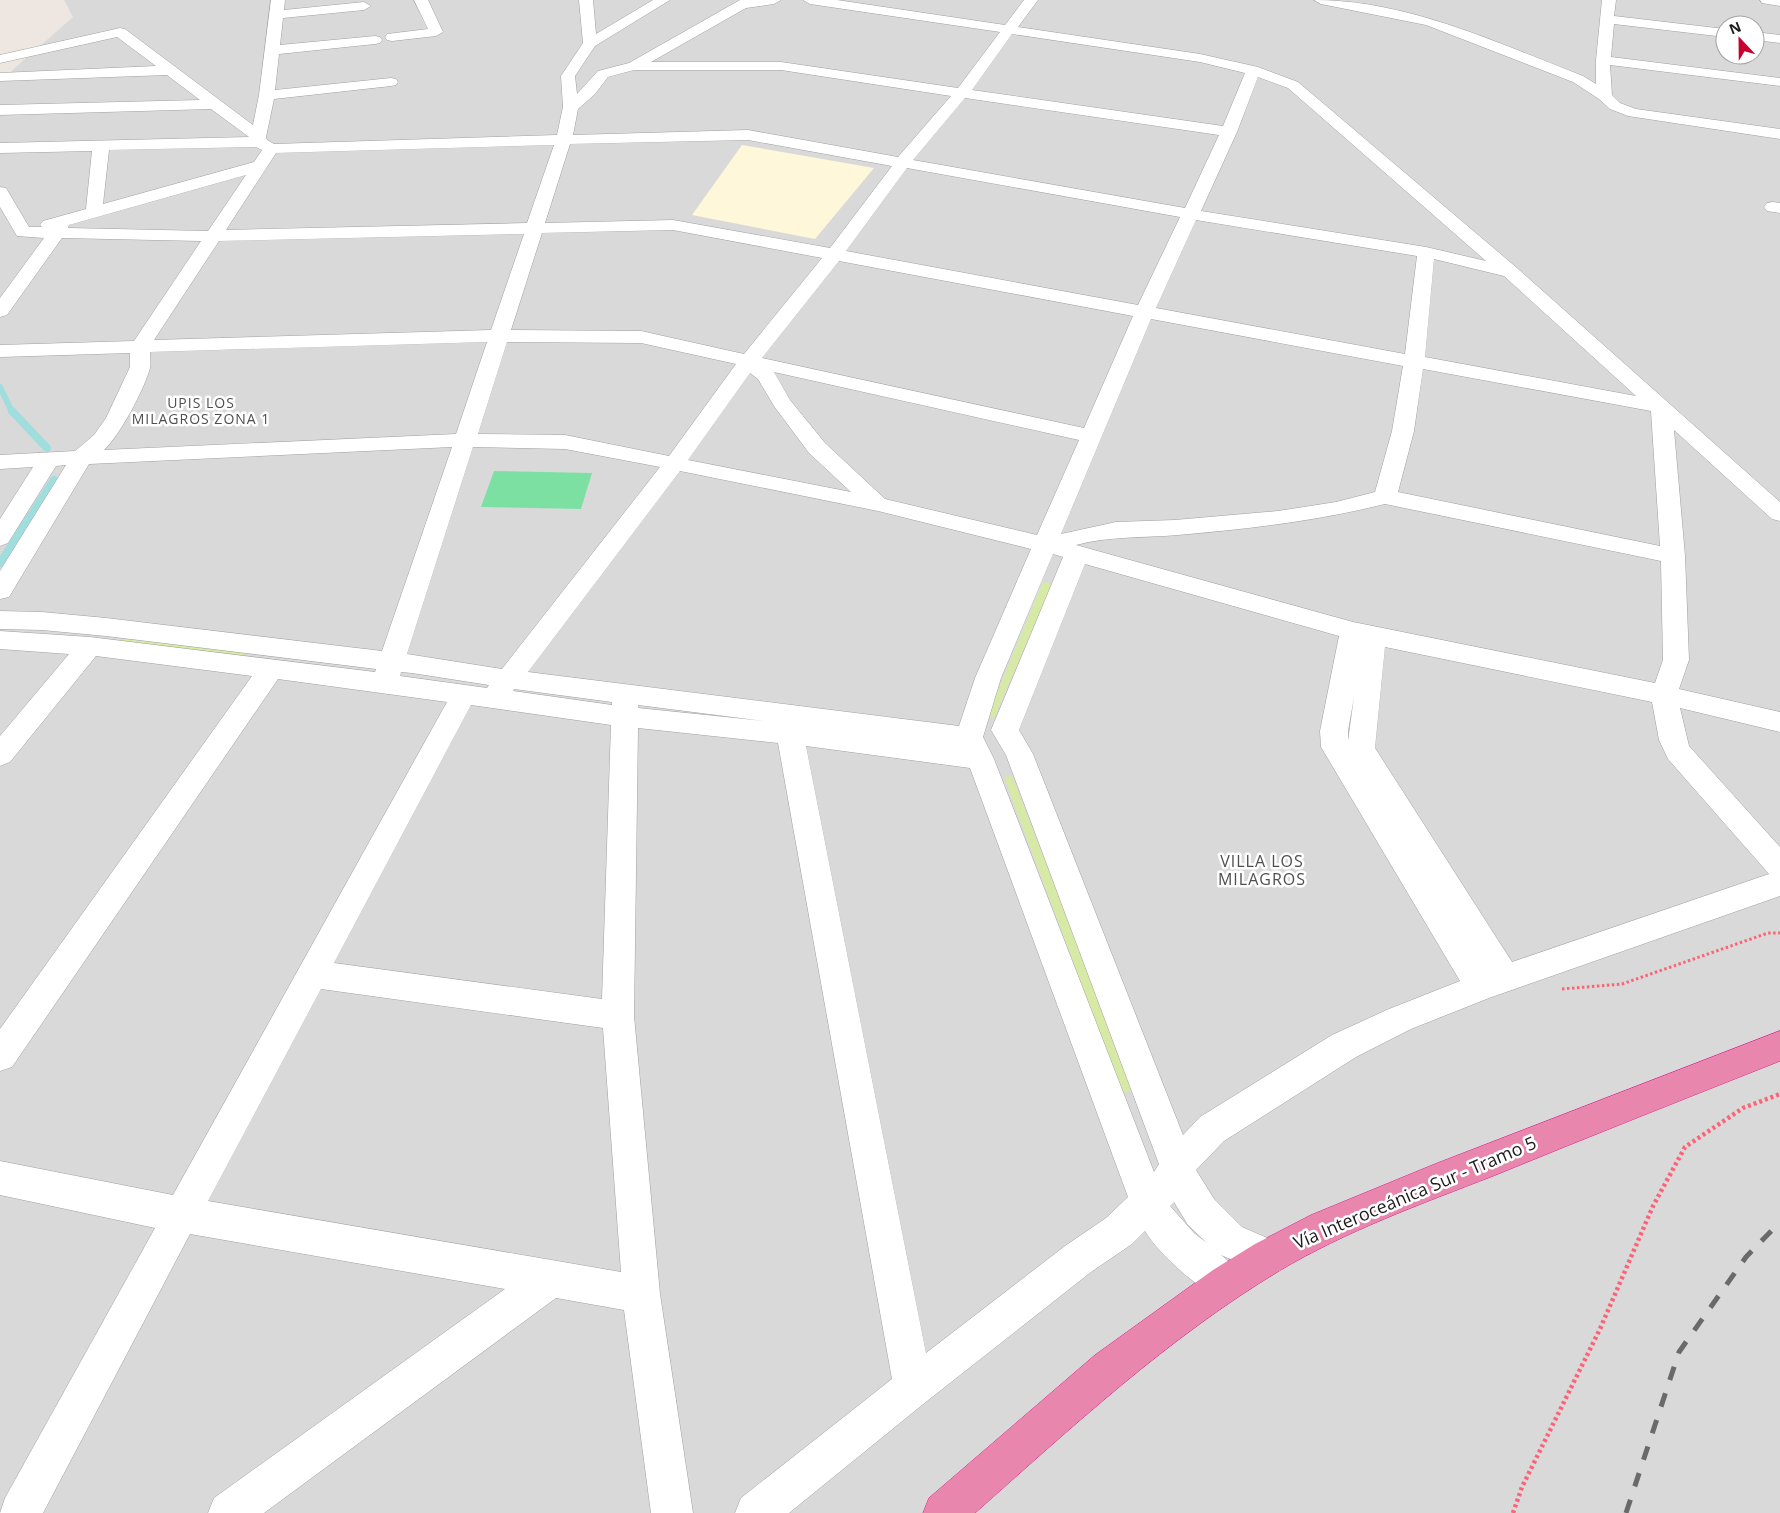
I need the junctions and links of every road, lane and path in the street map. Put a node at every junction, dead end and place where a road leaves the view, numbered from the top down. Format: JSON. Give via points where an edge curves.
{"nodes":[{"id":1,"x":421,"y":0,"type":"edge"},
{"id":2,"x":586,"y":0,"type":"edge"},
{"id":3,"x":663,"y":0,"type":"edge"},
{"id":4,"x":774,"y":0,"type":"edge"},
{"id":5,"x":810,"y":0,"type":"edge"},
{"id":6,"x":1031,"y":0,"type":"edge"},
{"id":7,"x":1320,"y":0,"type":"edge"},
{"id":8,"x":1610,"y":0,"type":"edge"},
{"id":9,"x":1767,"y":0,"type":"edge"},
{"id":10,"x":747,"y":2,"type":"edge"},
{"id":11,"x":1780,"y":2,"type":"edge"},
{"id":12,"x":364,"y":6,"type":"dead end"},
{"id":13,"x":277,"y":8,"type":"edge"},
{"id":14,"x":1608,"y":19,"type":"junction"},
{"id":15,"x":1010,"y":29,"type":"junction"},
{"id":16,"x":1715,"y":32,"type":"edge"},
{"id":17,"x":392,"y":37,"type":"dead end"},
{"id":18,"x":1765,"y":37,"type":"edge"},
{"id":19,"x":1780,"y":39,"type":"edge"},
{"id":20,"x":375,"y":40,"type":"dead end"},
{"id":21,"x":590,"y":43,"type":"junction"},
{"id":22,"x":272,"y":50,"type":"junction"},
{"id":23,"x":0,"y":59,"type":"edge"},
{"id":24,"x":1603,"y":60,"type":"junction"},
{"id":25,"x":634,"y":66,"type":"junction"},
{"id":26,"x":170,"y":70,"type":"junction"},
{"id":27,"x":1253,"y":70,"type":"junction"},
{"id":28,"x":0,"y":76,"type":"edge"},
{"id":29,"x":391,"y":82,"type":"dead end"},
{"id":30,"x":1780,"y":82,"type":"edge"},
{"id":31,"x":962,"y":92,"type":"junction"},
{"id":32,"x":266,"y":95,"type":"junction"},
{"id":33,"x":1604,"y":96,"type":"junction"},
{"id":34,"x":214,"y":104,"type":"junction"},
{"id":35,"x":571,"y":107,"type":"junction"},
{"id":36,"x":0,"y":110,"type":"edge"},
{"id":37,"x":1229,"y":132,"type":"junction"},
{"id":38,"x":1780,"y":134,"type":"edge"},
{"id":39,"x":564,"y":139,"type":"junction"},
{"id":40,"x":263,"y":143,"type":"junction"},
{"id":41,"x":101,"y":146,"type":"junction"},
{"id":42,"x":0,"y":148,"type":"edge"},
{"id":43,"x":902,"y":163,"type":"junction"},
{"id":44,"x":259,"y":166,"type":"junction"},
{"id":45,"x":0,"y":192,"type":"edge"},
{"id":46,"x":94,"y":213,"type":"junction"},
{"id":47,"x":1190,"y":214,"type":"junction"},
{"id":48,"x":59,"y":228,"type":"junction"},
{"id":49,"x":535,"y":228,"type":"junction"},
{"id":50,"x":213,"y":236,"type":"junction"},
{"id":51,"x":1426,"y":252,"type":"junction"},
{"id":52,"x":834,"y":254,"type":"junction"},
{"id":53,"x":1510,"y":272,"type":"junction"},
{"id":54,"x":0,"y":311,"type":"edge"},
{"id":55,"x":1145,"y":311,"type":"junction"},
{"id":56,"x":499,"y":336,"type":"junction"},
{"id":57,"x":140,"y":347,"type":"junction"},
{"id":58,"x":0,"y":351,"type":"edge"},
{"id":59,"x":748,"y":362,"type":"junction"},
{"id":60,"x":1414,"y":363,"type":"junction"},
{"id":61,"x":1661,"y":407,"type":"junction"},
{"id":62,"x":1092,"y":436,"type":"junction"},
{"id":63,"x":465,"y":440,"type":"junction"},
{"id":64,"x":82,"y":457,"type":"junction"},
{"id":65,"x":49,"y":460,"type":"junction"},
{"id":66,"x":0,"y":462,"type":"edge"},
{"id":67,"x":674,"y":464,"type":"junction"},
{"id":68,"x":1385,"y":497,"type":"junction"},
{"id":69,"x":878,"y":504,"type":"junction"},
{"id":70,"x":1780,"y":514,"type":"edge"},
{"id":71,"x":0,"y":538,"type":"edge"},
{"id":72,"x":1077,"y":554,"type":"junction"},
{"id":73,"x":1042,"y":556,"type":"junction"},
{"id":74,"x":1673,"y":556,"type":"junction"},
{"id":75,"x":0,"y":591,"type":"edge"},
{"id":76,"x":0,"y":620,"type":"edge"},
{"id":77,"x":1364,"y":633,"type":"junction"},
{"id":78,"x":0,"y":640,"type":"edge"},
{"id":79,"x":90,"y":646,"type":"junction"},
{"id":80,"x":270,"y":670,"type":"junction"},
{"id":81,"x":388,"y":672,"type":"junction"},
{"id":82,"x":488,"y":690,"type":"junction"},
{"id":83,"x":1664,"y":695,"type":"junction"},
{"id":84,"x":625,"y":705,"type":"junction"},
{"id":85,"x":1780,"y":722,"type":"edge"},
{"id":86,"x":792,"y":725,"type":"junction"},
{"id":87,"x":974,"y":748,"type":"junction"},
{"id":88,"x":0,"y":755,"type":"edge"},
{"id":89,"x":1780,"y":867,"type":"edge"},
{"id":90,"x":1780,"y":883,"type":"edge"},
{"id":91,"x":1780,"y":933,"type":"edge"},
{"id":92,"x":311,"y":974,"type":"junction"},
{"id":93,"x":1493,"y":982,"type":"junction"},
{"id":94,"x":1560,"y":988,"type":"dead end"},
{"id":95,"x":618,"y":1016,"type":"junction"},
{"id":96,"x":1780,"y":1046,"type":"edge"},
{"id":97,"x":0,"y":1056,"type":"edge"},
{"id":98,"x":1780,"y":1094,"type":"edge"},
{"id":99,"x":1176,"y":1166,"type":"junction"},
{"id":100,"x":0,"y":1178,"type":"edge"},
{"id":101,"x":1148,"y":1203,"type":"junction"},
{"id":102,"x":182,"y":1215,"type":"junction"},
{"id":103,"x":1268,"y":1257,"type":"junction"},
{"id":104,"x":551,"y":1279,"type":"junction"},
{"id":105,"x":1226,"y":1283,"type":"junction"},
{"id":106,"x":641,"y":1294,"type":"junction"},
{"id":107,"x":913,"y":1387,"type":"junction"},
{"id":108,"x":20,"y":1513,"type":"edge"},
{"id":109,"x":229,"y":1513,"type":"edge"},
{"id":110,"x":672,"y":1513,"type":"edge"},
{"id":111,"x":756,"y":1513,"type":"edge"},
{"id":112,"x":944,"y":1513,"type":"edge"},
{"id":113,"x":1513,"y":1513,"type":"edge"}],
"edges":[{"from":1,"to":17,"type":"street","via":[[436,32]]},
{"from":2,"to":21,"type":"street"},
{"from":3,"to":21,"type":"street"},
{"from":4,"to":10,"type":"street"},
{"from":5,"to":15,"type":"street"},
{"from":6,"to":15,"type":"street"},
{"from":7,"to":33,"type":"street","via":[[1430,22],[1578,79]]},
{"from":8,"to":14,"type":"street"},
{"from":9,"to":11,"type":"street"},
{"from":10,"to":25,"type":"street"},
{"from":12,"to":13,"type":"street"},
{"from":13,"to":22,"type":"street"},
{"from":14,"to":16,"type":"street"},
{"from":14,"to":24,"type":"street"},
{"from":15,"to":27,"type":"street","via":[[1200,58]]},
{"from":15,"to":31,"type":"street"},
{"from":18,"to":19,"type":"street"},
{"from":20,"to":22,"type":"street"},
{"from":21,"to":35,"type":"street","via":[[568,76]]},
{"from":22,"to":32,"type":"street"},
{"from":23,"to":26,"type":"street","via":[[120,32]]},
{"from":24,"to":30,"type":"street"},
{"from":24,"to":33,"type":"street"},
{"from":25,"to":31,"type":"street","via":[[788,67]]},
{"from":25,"to":35,"type":"street","via":[[603,74],[590,91]]},
{"from":26,"to":28,"type":"street"},
{"from":26,"to":34,"type":"street"},
{"from":27,"to":37,"type":"street"},
{"from":27,"to":53,"type":"street","via":[[1293,85]]},
{"from":29,"to":32,"type":"street"},
{"from":31,"to":37,"type":"street"},
{"from":31,"to":43,"type":"street"},
{"from":32,"to":40,"type":"street"},
{"from":33,"to":38,"type":"street","via":[[1616,106],[1633,113]]},
{"from":34,"to":36,"type":"street"},
{"from":34,"to":40,"type":"street"},
{"from":35,"to":39,"type":"street"},
{"from":37,"to":47,"type":"street"},
{"from":39,"to":40,"type":"street","via":[[291,147]]},
{"from":39,"to":43,"type":"street","via":[[748,135]]},
{"from":39,"to":49,"type":"street"},
{"from":40,"to":41,"type":"street"},
{"from":40,"to":44,"type":"street"},
{"from":41,"to":42,"type":"street"},
{"from":41,"to":46,"type":"street"},
{"from":43,"to":47,"type":"street"},
{"from":43,"to":52,"type":"street"},
{"from":44,"to":46,"type":"street"},
{"from":44,"to":50,"type":"street"},
{"from":45,"to":48,"type":"street","via":[[23,232]]},
{"from":46,"to":48,"type":"street"},
{"from":47,"to":51,"type":"street"},
{"from":47,"to":55,"type":"street"},
{"from":48,"to":50,"type":"street"},
{"from":48,"to":54,"type":"street"},
{"from":49,"to":50,"type":"street"},
{"from":49,"to":52,"type":"street","via":[[673,225]]},
{"from":49,"to":56,"type":"street"},
{"from":50,"to":57,"type":"street"},
{"from":51,"to":53,"type":"street"},
{"from":51,"to":60,"type":"street"},
{"from":52,"to":55,"type":"street"},
{"from":52,"to":59,"type":"street"},
{"from":53,"to":61,"type":"street"},
{"from":55,"to":60,"type":"street"},
{"from":55,"to":62,"type":"street"},
{"from":56,"to":57,"type":"street"},
{"from":56,"to":59,"type":"street","via":[[641,337]]},
{"from":56,"to":63,"type":"street"},
{"from":57,"to":58,"type":"street"},
{"from":57,"to":64,"type":"street","via":[[140,367],[117,418],[102,440]]},
{"from":59,"to":62,"type":"street"},
{"from":59,"to":67,"type":"street"},
{"from":59,"to":69,"type":"street","via":[[766,375],[781,402],[817,448]]},
{"from":60,"to":61,"type":"street"},
{"from":60,"to":68,"type":"street","via":[[1403,431]]},
{"from":61,"to":70,"type":"street"},
{"from":61,"to":74,"type":"street"},
{"from":62,"to":73,"type":"street"},
{"from":63,"to":64,"type":"street"},
{"from":63,"to":67,"type":"street","via":[[565,442]]},
{"from":63,"to":81,"type":"street"},
{"from":64,"to":65,"type":"street"},
{"from":64,"to":75,"type":"street"},
{"from":65,"to":66,"type":"street"},
{"from":65,"to":71,"type":"street"},
{"from":67,"to":69,"type":"street"},
{"from":67,"to":82,"type":"street"},
{"from":68,"to":73,"type":"street","via":[[1278,518],[1085,535]]},
{"from":68,"to":74,"type":"street"},
{"from":69,"to":73,"type":"street"},
{"from":72,"to":73,"type":"street"},
{"from":72,"to":77,"type":"street"},
{"from":72,"to":99,"type":"street","via":[[1005,730],[1032,787]]},
{"from":73,"to":87,"type":"street","via":[[988,678]]},
{"from":74,"to":83,"type":"street","via":[[1676,660]]},
{"from":76,"to":81,"type":"street","via":[[106,628]]},
{"from":77,"to":83,"type":"street"},
{"from":77,"to":93,"type":"street","via":[[1334,731],[1335,746]]},
{"from":78,"to":79,"type":"street"},
{"from":79,"to":80,"type":"street"},
{"from":79,"to":88,"type":"street"},
{"from":80,"to":81,"type":"street"},
{"from":80,"to":97,"type":"street"},
{"from":81,"to":82,"type":"street"},
{"from":81,"to":82,"type":"street"},
{"from":82,"to":84,"type":"street"},
{"from":82,"to":92,"type":"street"},
{"from":83,"to":85,"type":"street"},
{"from":83,"to":89,"type":"street","via":[[1678,752]]},
{"from":84,"to":86,"type":"street"},
{"from":84,"to":95,"type":"street"},
{"from":86,"to":87,"type":"street"},
{"from":86,"to":107,"type":"street"},
{"from":87,"to":101,"type":"street"},
{"from":90,"to":93,"type":"street"},
{"from":91,"to":94,"type":"path","via":[[1768,933],[1622,984],[1569,990]]},
{"from":92,"to":95,"type":"street"},
{"from":92,"to":102,"type":"street"},
{"from":93,"to":99,"type":"street","via":[[1400,1019],[1344,1046],[1212,1129]]},
{"from":95,"to":106,"type":"street"},
{"from":96,"to":103,"type":"highway","name":"Vía Interoceánica Sur - Tramo 5","via":[[1435,1181],[1324,1228]]},
{"from":98,"to":113,"type":"path","via":[[1743,1108],[1685,1147],[1653,1206],[1600,1329],[1522,1487]]},
{"from":99,"to":101,"type":"street","via":[[1168,1183]]},
{"from":99,"to":103,"type":"street","via":[[1201,1212],[1229,1240]]},
{"from":100,"to":102,"type":"street"},
{"from":101,"to":105,"type":"street","via":[[1162,1226],[1181,1246]]},
{"from":101,"to":107,"type":"street","via":[[1119,1230]]},
{"from":102,"to":104,"type":"street"},
{"from":102,"to":108,"type":"street"},
{"from":103,"to":105,"type":"highway","name":"Vía Interoceánica Sur - Tramo 5"},
{"from":104,"to":106,"type":"street"},
{"from":104,"to":109,"type":"street"},
{"from":105,"to":112,"type":"highway","name":"Vía Interoceánica Sur - Tramo 5","via":[[1109,1369]]},
{"from":106,"to":110,"type":"street"},
{"from":107,"to":111,"type":"street"}]}
